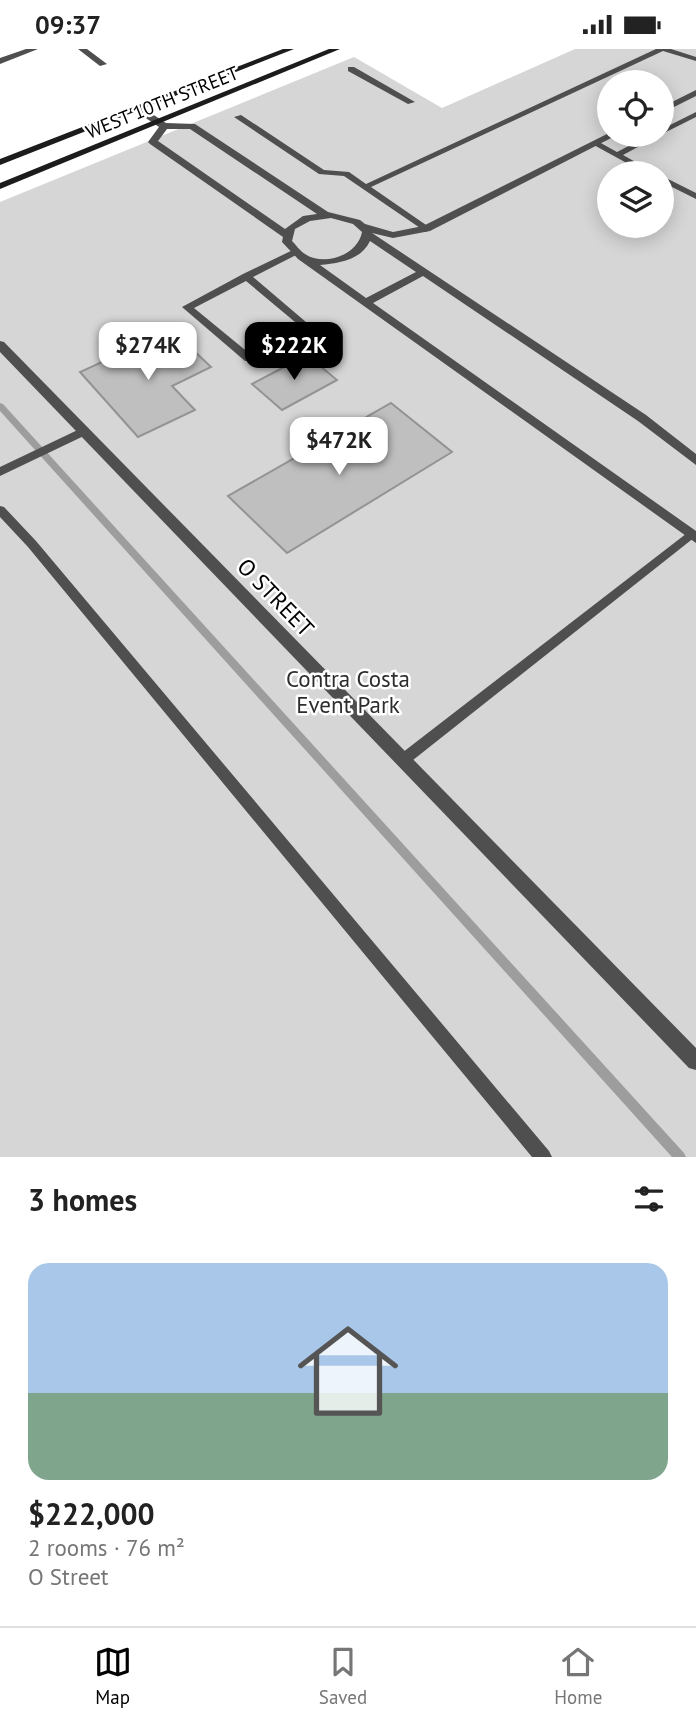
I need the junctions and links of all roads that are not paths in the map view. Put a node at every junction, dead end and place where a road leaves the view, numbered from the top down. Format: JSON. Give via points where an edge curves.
{"nodes":[{"id":1,"x":34,"y":49,"type":"edge"},
{"id":2,"x":82,"y":49,"type":"edge"},
{"id":3,"x":290,"y":49,"type":"edge"},
{"id":4,"x":336,"y":49,"type":"edge"},
{"id":5,"x":662,"y":49,"type":"edge"},
{"id":6,"x":696,"y":59,"type":"edge"},
{"id":7,"x":0,"y":61,"type":"edge"},
{"id":8,"x":103,"y":64,"type":"dead end"},
{"id":9,"x":351,"y":69,"type":"dead end"},
{"id":10,"x":696,"y":93,"type":"edge"},
{"id":11,"x":411,"y":102,"type":"dead end"},
{"id":12,"x":674,"y":104,"type":"edge"},
{"id":13,"x":137,"y":108,"type":"junction"},
{"id":14,"x":696,"y":114,"type":"edge"},
{"id":15,"x":238,"y":117,"type":"dead end"},
{"id":16,"x":162,"y":124,"type":"junction"},
{"id":17,"x":674,"y":126,"type":"edge"},
{"id":18,"x":596,"y":144,"type":"joint"},
{"id":19,"x":633,"y":147,"type":"edge"},
{"id":20,"x":617,"y":155,"type":"junction"},
{"id":21,"x":628,"y":161,"type":"edge"},
{"id":22,"x":0,"y":162,"type":"edge"},
{"id":23,"x":674,"y":185,"type":"edge"},
{"id":24,"x":0,"y":186,"type":"edge"},
{"id":25,"x":365,"y":187,"type":"junction"},
{"id":26,"x":696,"y":196,"type":"edge"},
{"id":27,"x":325,"y":215,"type":"junction"},
{"id":28,"x":426,"y":229,"type":"junction"},
{"id":29,"x":365,"y":231,"type":"junction"},
{"id":30,"x":287,"y":235,"type":"junction"},
{"id":31,"x":297,"y":254,"type":"junction"},
{"id":32,"x":423,"y":272,"type":"junction"},
{"id":33,"x":246,"y":277,"type":"junction"},
{"id":34,"x":365,"y":303,"type":"junction"},
{"id":35,"x":0,"y":345,"type":"edge"},
{"id":36,"x":84,"y":431,"type":"junction"},
{"id":37,"x":696,"y":461,"type":"edge"},
{"id":38,"x":0,"y":472,"type":"edge"},
{"id":39,"x":0,"y":510,"type":"edge"},
{"id":40,"x":693,"y":536,"type":"edge"},
{"id":41,"x":403,"y":760,"type":"junction"},
{"id":42,"x":696,"y":1061,"type":"edge"},
{"id":43,"x":542,"y":1157,"type":"edge"}],
"edges":[{"from":1,"to":7,"type":"street"},
{"from":2,"to":8,"type":"lane"},
{"from":3,"to":13,"type":"main road","name":"WEST 10TH STREET"},
{"from":4,"to":16,"type":"main road","name":"WEST 10TH STREET"},
{"from":5,"to":6,"type":"lane"},
{"from":5,"to":25,"type":"lane"},
{"from":9,"to":11,"type":"lane"},
{"from":10,"to":12,"type":"street"},
{"from":13,"to":16,"type":"street"},
{"from":13,"to":22,"type":"main road","name":"WEST 10TH STREET"},
{"from":14,"to":17,"type":"lane"},
{"from":15,"to":25,"type":"lane","via":[[322,172],[346,174]]},
{"from":16,"to":24,"type":"main road","name":"WEST 10TH STREET"},
{"from":16,"to":27,"type":"street","via":[[192,126]]},
{"from":16,"to":30,"type":"street","via":[[153,142]]},
{"from":18,"to":20,"type":"lane"},
{"from":18,"to":28,"type":"street"},
{"from":19,"to":20,"type":"lane"},
{"from":20,"to":21,"type":"lane"},
{"from":23,"to":26,"type":"lane"},
{"from":25,"to":28,"type":"lane"},
{"from":27,"to":29,"type":"street","via":[[342,216]]},
{"from":27,"to":30,"type":"street","via":[[298,222]]},
{"from":28,"to":29,"type":"street","via":[[393,235]]},
{"from":29,"to":31,"type":"street","via":[[366,243],[352,257],[325,262]]},
{"from":29,"to":32,"type":"street"},
{"from":30,"to":31,"type":"street"},
{"from":31,"to":33,"type":"lane"},
{"from":31,"to":34,"type":"street"},
{"from":32,"to":34,"type":"street"},
{"from":32,"to":37,"type":"street","via":[[642,418]]},
{"from":33,"to":33,"type":"lane","via":[[187,307],[249,359],[308,328]]},
{"from":34,"to":40,"type":"street"},
{"from":35,"to":36,"type":"street","name":"O STREET"},
{"from":36,"to":38,"type":"lane"},
{"from":36,"to":41,"type":"street","name":"O STREET"},
{"from":39,"to":43,"type":"lane"},
{"from":40,"to":41,"type":"lane"},
{"from":41,"to":42,"type":"street","name":"O STREET"}]}
